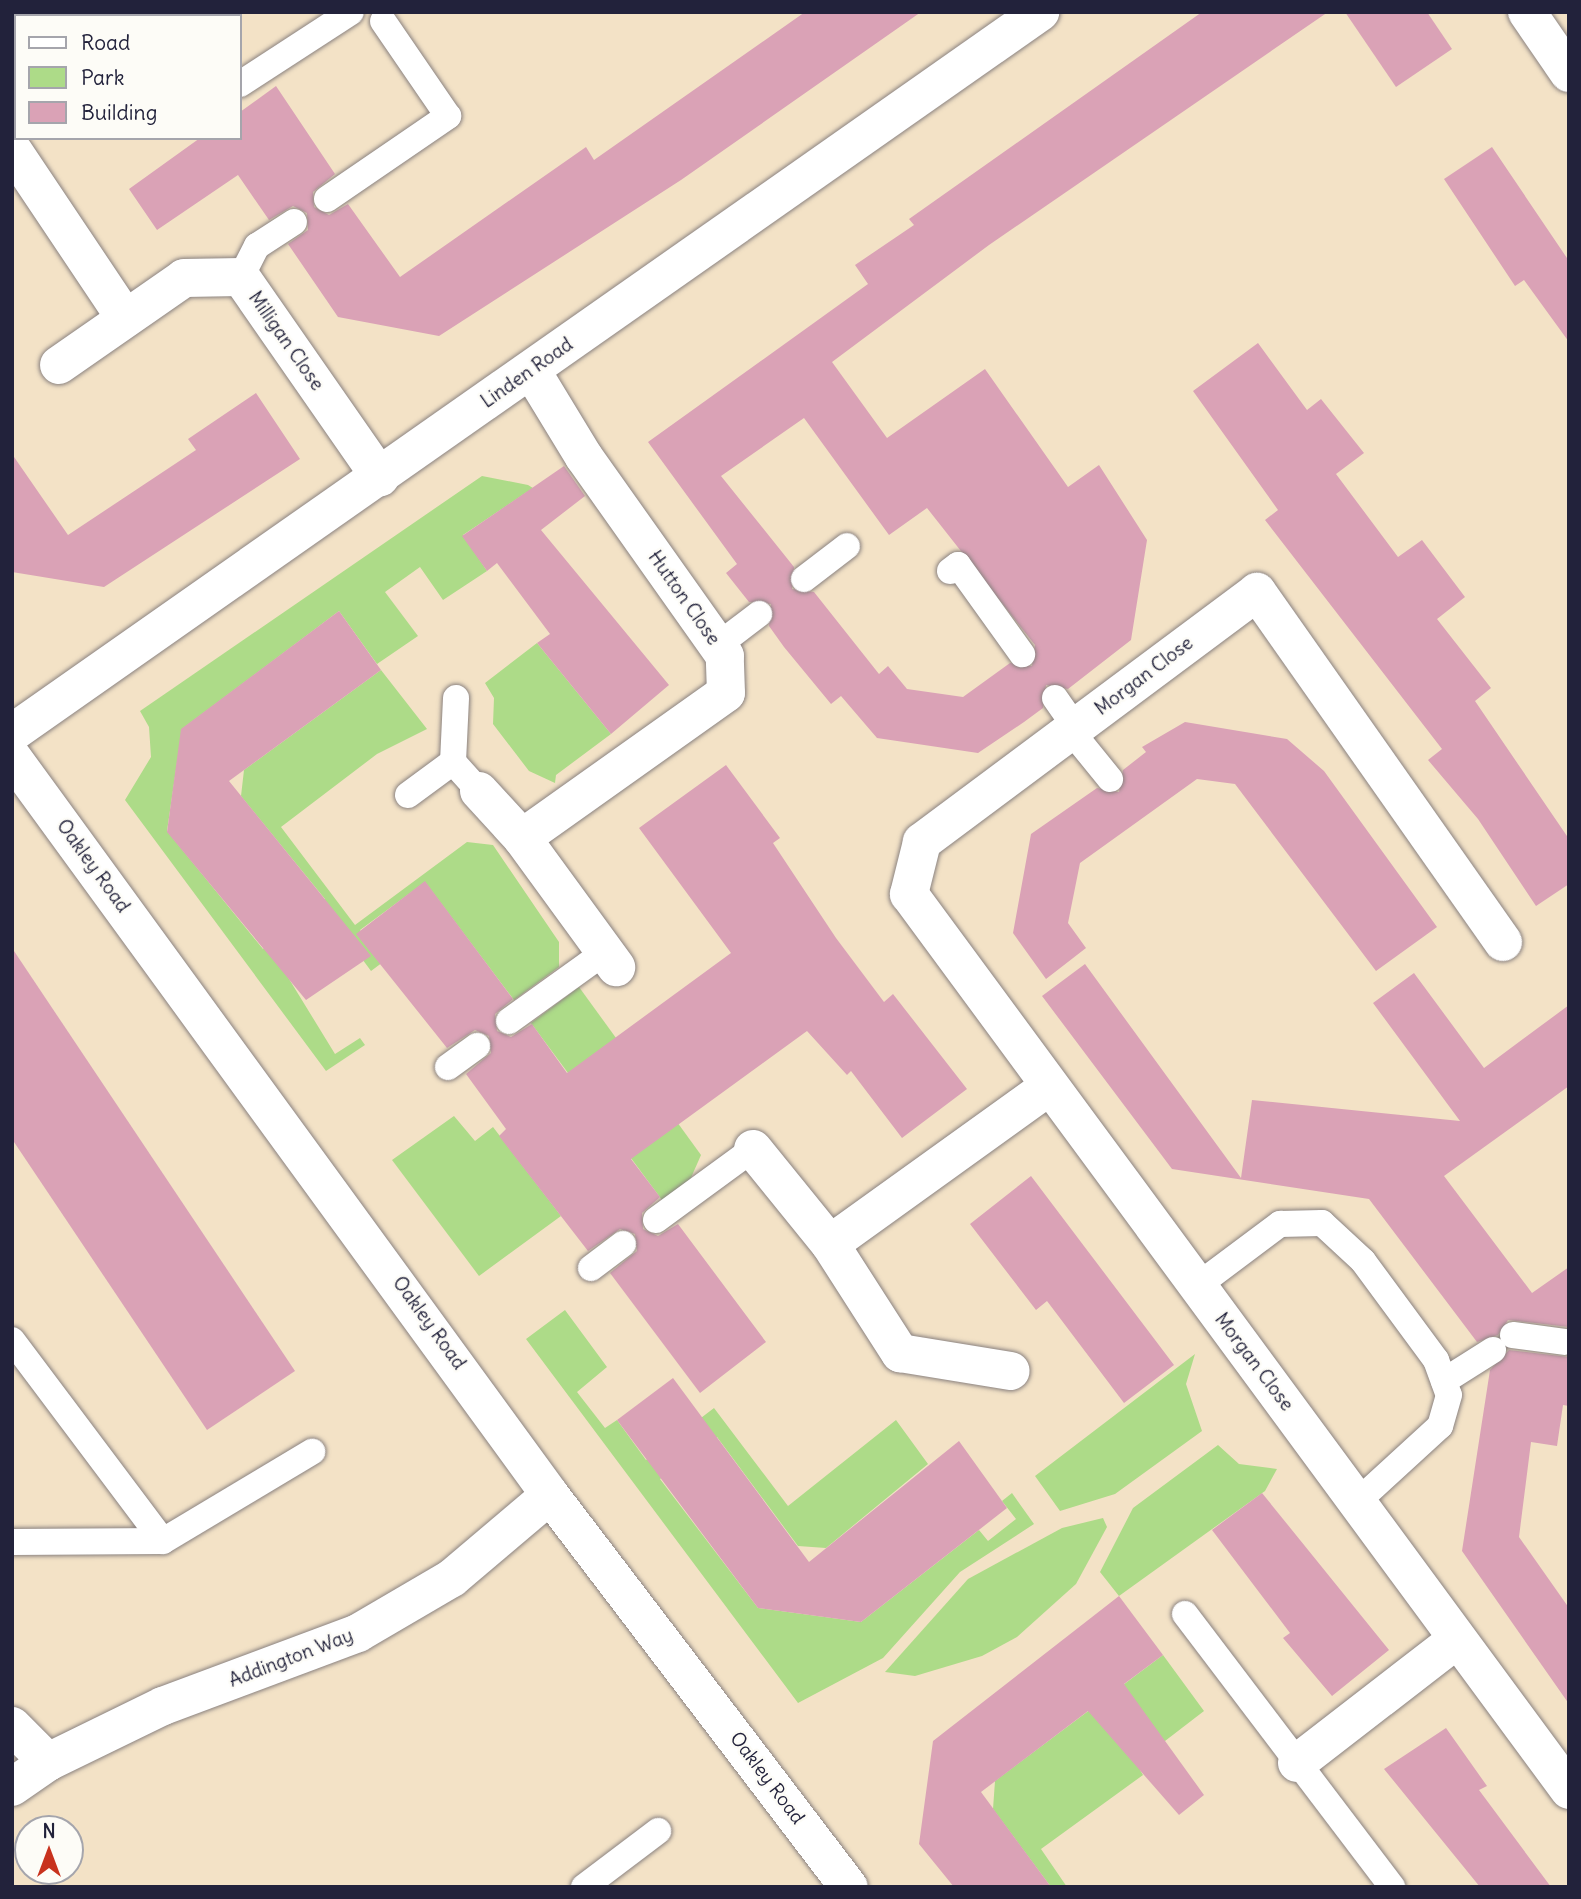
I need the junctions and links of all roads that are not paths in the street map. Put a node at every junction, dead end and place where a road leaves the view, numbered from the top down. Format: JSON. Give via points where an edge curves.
{"nodes":[{"id":1,"x":351,"y":12,"type":"edge"},
{"id":2,"x":1040,"y":12,"type":"edge"},
{"id":3,"x":1527,"y":12,"type":"edge"},
{"id":4,"x":383,"y":21,"type":"dead end"},
{"id":5,"x":1569,"y":73,"type":"edge"},
{"id":6,"x":242,"y":83,"type":"edge"},
{"id":7,"x":14,"y":152,"type":"dead end"},
{"id":8,"x":327,"y":199,"type":"dead end"},
{"id":9,"x":293,"y":222,"type":"dead end"},
{"id":10,"x":242,"y":277,"type":"junction"},
{"id":11,"x":125,"y":318,"type":"junction"},
{"id":12,"x":59,"y":365,"type":"dead end"},
{"id":13,"x":531,"y":370,"type":"junction"},
{"id":14,"x":380,"y":477,"type":"junction"},
{"id":15,"x":846,"y":546,"type":"dead end"},
{"id":16,"x":950,"y":571,"type":"dead end"},
{"id":17,"x":804,"y":579,"type":"dead end"},
{"id":18,"x":759,"y":614,"type":"dead end"},
{"id":19,"x":717,"y":646,"type":"junction"},
{"id":20,"x":1022,"y":654,"type":"dead end"},
{"id":21,"x":457,"y":698,"type":"dead end"},
{"id":22,"x":1067,"y":719,"type":"junction"},
{"id":23,"x":12,"y":733,"type":"edge"},
{"id":24,"x":12,"y":757,"type":"edge"},
{"id":25,"x":453,"y":762,"type":"junction"},
{"id":26,"x":1110,"y":779,"type":"dead end"},
{"id":27,"x":479,"y":791,"type":"joint"},
{"id":28,"x":408,"y":794,"type":"dead end"},
{"id":29,"x":522,"y":838,"type":"junction"},
{"id":30,"x":1503,"y":942,"type":"dead end"},
{"id":31,"x":611,"y":960,"type":"joint"},
{"id":32,"x":509,"y":1021,"type":"dead end"},
{"id":33,"x":477,"y":1046,"type":"dead end"},
{"id":34,"x":448,"y":1067,"type":"dead end"},
{"id":35,"x":1047,"y":1088,"type":"junction"},
{"id":36,"x":753,"y":1149,"type":"joint"},
{"id":37,"x":656,"y":1220,"type":"dead end"},
{"id":38,"x":624,"y":1244,"type":"dead end"},
{"id":39,"x":830,"y":1244,"type":"junction"},
{"id":40,"x":592,"y":1268,"type":"dead end"},
{"id":41,"x":1197,"y":1286,"type":"junction"},
{"id":42,"x":12,"y":1340,"type":"edge"},
{"id":43,"x":1565,"y":1342,"type":"dead end"},
{"id":44,"x":1011,"y":1371,"type":"dead end"},
{"id":45,"x":1444,"y":1381,"type":"junction"},
{"id":46,"x":312,"y":1452,"type":"dead end"},
{"id":47,"x":550,"y":1495,"type":"junction"},
{"id":48,"x":1356,"y":1503,"type":"junction"},
{"id":49,"x":163,"y":1541,"type":"junction"},
{"id":50,"x":12,"y":1542,"type":"edge"},
{"id":51,"x":1185,"y":1614,"type":"dead end"},
{"id":52,"x":1455,"y":1642,"type":"junction"},
{"id":53,"x":12,"y":1726,"type":"edge"},
{"id":54,"x":48,"y":1762,"type":"junction"},
{"id":55,"x":1297,"y":1763,"type":"junction"},
{"id":56,"x":12,"y":1787,"type":"edge"},
{"id":57,"x":1569,"y":1790,"type":"edge"},
{"id":58,"x":658,"y":1831,"type":"dead end"},
{"id":59,"x":584,"y":1887,"type":"edge"},
{"id":60,"x":849,"y":1887,"type":"edge"},
{"id":61,"x":1392,"y":1887,"type":"edge"}],
"edges":[{"from":1,"to":6,"type":"lane"},
{"from":2,"to":13,"type":"street","name":"Linden Road"},
{"from":3,"to":5,"type":"street"},
{"from":4,"to":8,"type":"lane","via":[[448,116]]},
{"from":7,"to":11,"type":"street"},
{"from":9,"to":10,"type":"lane","via":[[257,246]]},
{"from":10,"to":11,"type":"street","name":"Milligan Close","via":[[184,278]]},
{"from":10,"to":14,"type":"street","name":"Milligan Close"},
{"from":11,"to":12,"type":"street","name":"Milligan Close"},
{"from":13,"to":14,"type":"street","name":"Linden Road"},
{"from":13,"to":19,"type":"street","name":"Hutton Close","via":[[584,457]]},
{"from":14,"to":23,"type":"street","name":"Linden Road"},
{"from":15,"to":17,"type":"lane"},
{"from":16,"to":20,"type":"lane","via":[[958,565]]},
{"from":18,"to":19,"type":"lane"},
{"from":19,"to":29,"type":"street","name":"Hutton Close","via":[[725,656],[726,693]]},
{"from":21,"to":25,"type":"lane"},
{"from":22,"to":26,"type":"lane"},
{"from":22,"to":30,"type":"street","name":"Morgan Close","via":[[1257,592]]},
{"from":22,"to":35,"type":"street","name":"Morgan Close","via":[[922,842],[909,894]]},
{"from":24,"to":47,"type":"street","name":"Oakley Road"},
{"from":25,"to":27,"type":"lane"},
{"from":25,"to":28,"type":"lane"},
{"from":27,"to":29,"type":"street"},
{"from":29,"to":31,"type":"street"},
{"from":31,"to":32,"type":"lane"},
{"from":33,"to":34,"type":"lane"},
{"from":35,"to":39,"type":"street"},
{"from":35,"to":41,"type":"street","name":"Morgan Close"},
{"from":36,"to":37,"type":"lane"},
{"from":36,"to":39,"type":"street"},
{"from":38,"to":40,"type":"lane"},
{"from":39,"to":44,"type":"street","via":[[900,1353]]},
{"from":41,"to":45,"type":"lane","via":[[1280,1224],[1322,1223],[1363,1261]]},
{"from":41,"to":48,"type":"street","name":"Morgan Close"},
{"from":42,"to":49,"type":"lane"},
{"from":43,"to":45,"type":"lane","via":[[1503,1343]]},
{"from":45,"to":48,"type":"lane","via":[[1449,1395],[1440,1426]]},
{"from":46,"to":49,"type":"lane"},
{"from":47,"to":54,"type":"street","name":"Addington Way","via":[[453,1578],[358,1633],[163,1706]]},
{"from":47,"to":60,"type":"street","name":"Oakley Road"},
{"from":48,"to":52,"type":"street","name":"Morgan Close"},
{"from":49,"to":50,"type":"lane"},
{"from":51,"to":55,"type":"lane"},
{"from":52,"to":55,"type":"street"},
{"from":52,"to":57,"type":"street","name":"Morgan Close"},
{"from":53,"to":54,"type":"street"},
{"from":54,"to":56,"type":"street","name":"Addington Way"},
{"from":55,"to":61,"type":"lane"},
{"from":58,"to":59,"type":"lane"}]}
